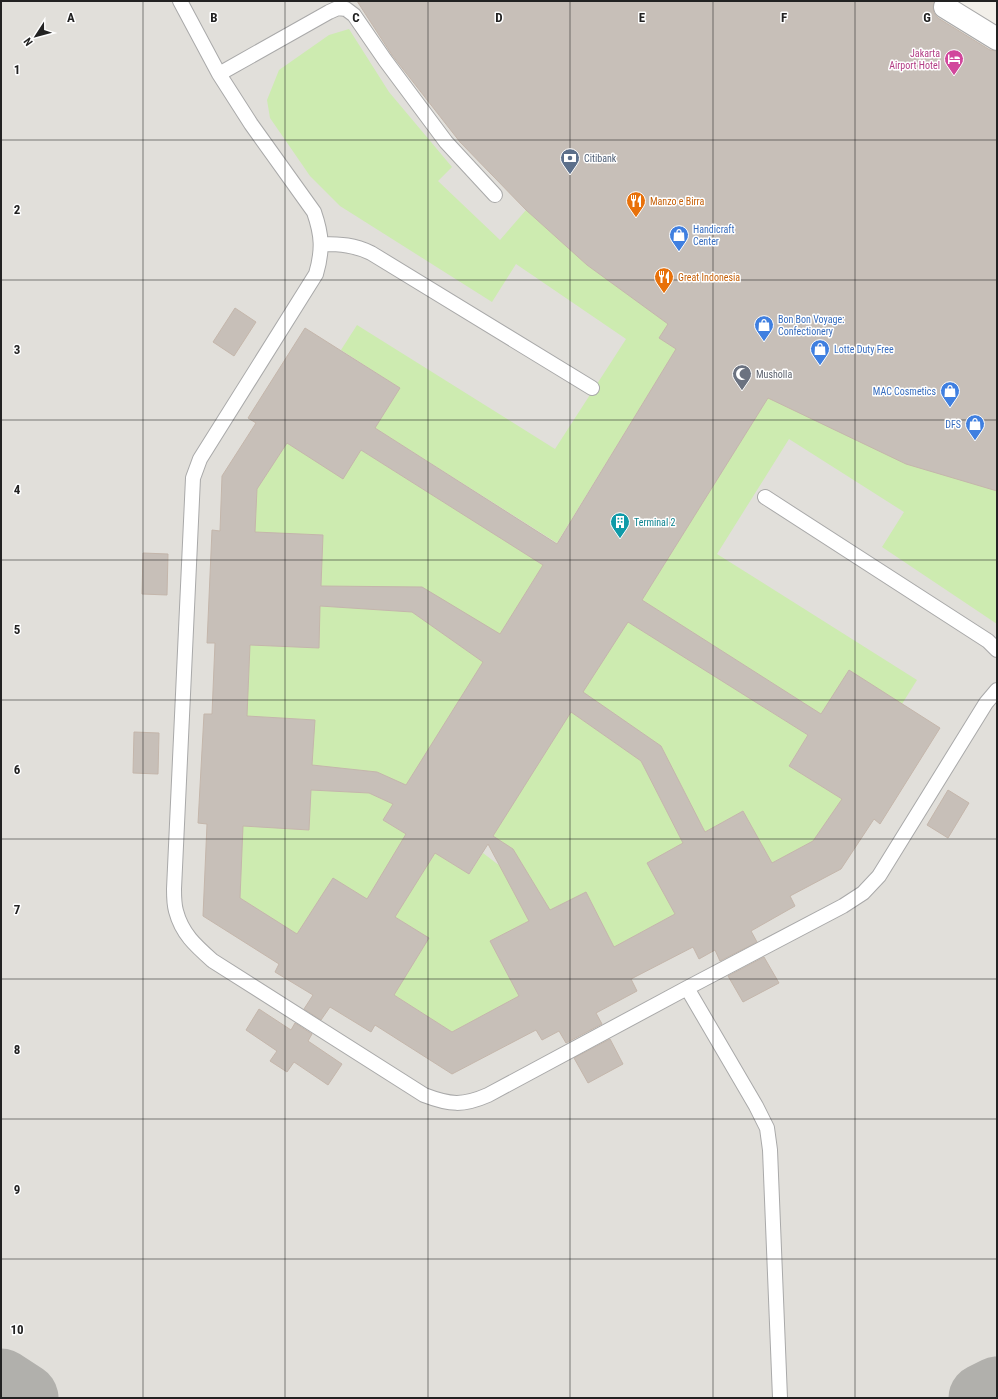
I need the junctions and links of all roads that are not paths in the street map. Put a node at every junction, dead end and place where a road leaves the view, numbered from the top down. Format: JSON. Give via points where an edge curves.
{"nodes":[{"id":1,"x":180,"y":1,"type":"edge"},
{"id":2,"x":945,"y":7,"type":"dead end"},
{"id":3,"x":997,"y":39,"type":"edge"},
{"id":4,"x":219,"y":74,"type":"junction"},
{"id":5,"x":495,"y":195,"type":"dead end"},
{"id":6,"x":322,"y":244,"type":"junction"},
{"id":7,"x":592,"y":388,"type":"dead end"},
{"id":8,"x":765,"y":497,"type":"dead end"},
{"id":9,"x":997,"y":650,"type":"edge"},
{"id":10,"x":997,"y":690,"type":"edge"},
{"id":11,"x":687,"y":988,"type":"junction"},
{"id":12,"x":780,"y":1398,"type":"edge"}],
"edges":[{"from":1,"to":4,"type":"lane"},
{"from":2,"to":3,"type":"street"},
{"from":4,"to":5,"type":"lane","via":[[329,12],[338,8],[346,9],[354,15],[446,142]]},
{"from":4,"to":6,"type":"lane","via":[[314,212]]},
{"from":6,"to":7,"type":"lane","via":[[357,246],[371,252]]},
{"from":6,"to":11,"type":"lane","via":[[316,274],[200,459],[193,478],[174,889],[175,910],[183,931],[196,947],[213,961],[424,1095],[456,1104],[488,1095]]},
{"from":8,"to":9,"type":"lane","via":[[981,637]]},
{"from":10,"to":11,"type":"lane","via":[[986,703],[879,876],[863,893]]},
{"from":11,"to":12,"type":"lane","via":[[756,1106],[766,1128],[770,1150]]}]}
